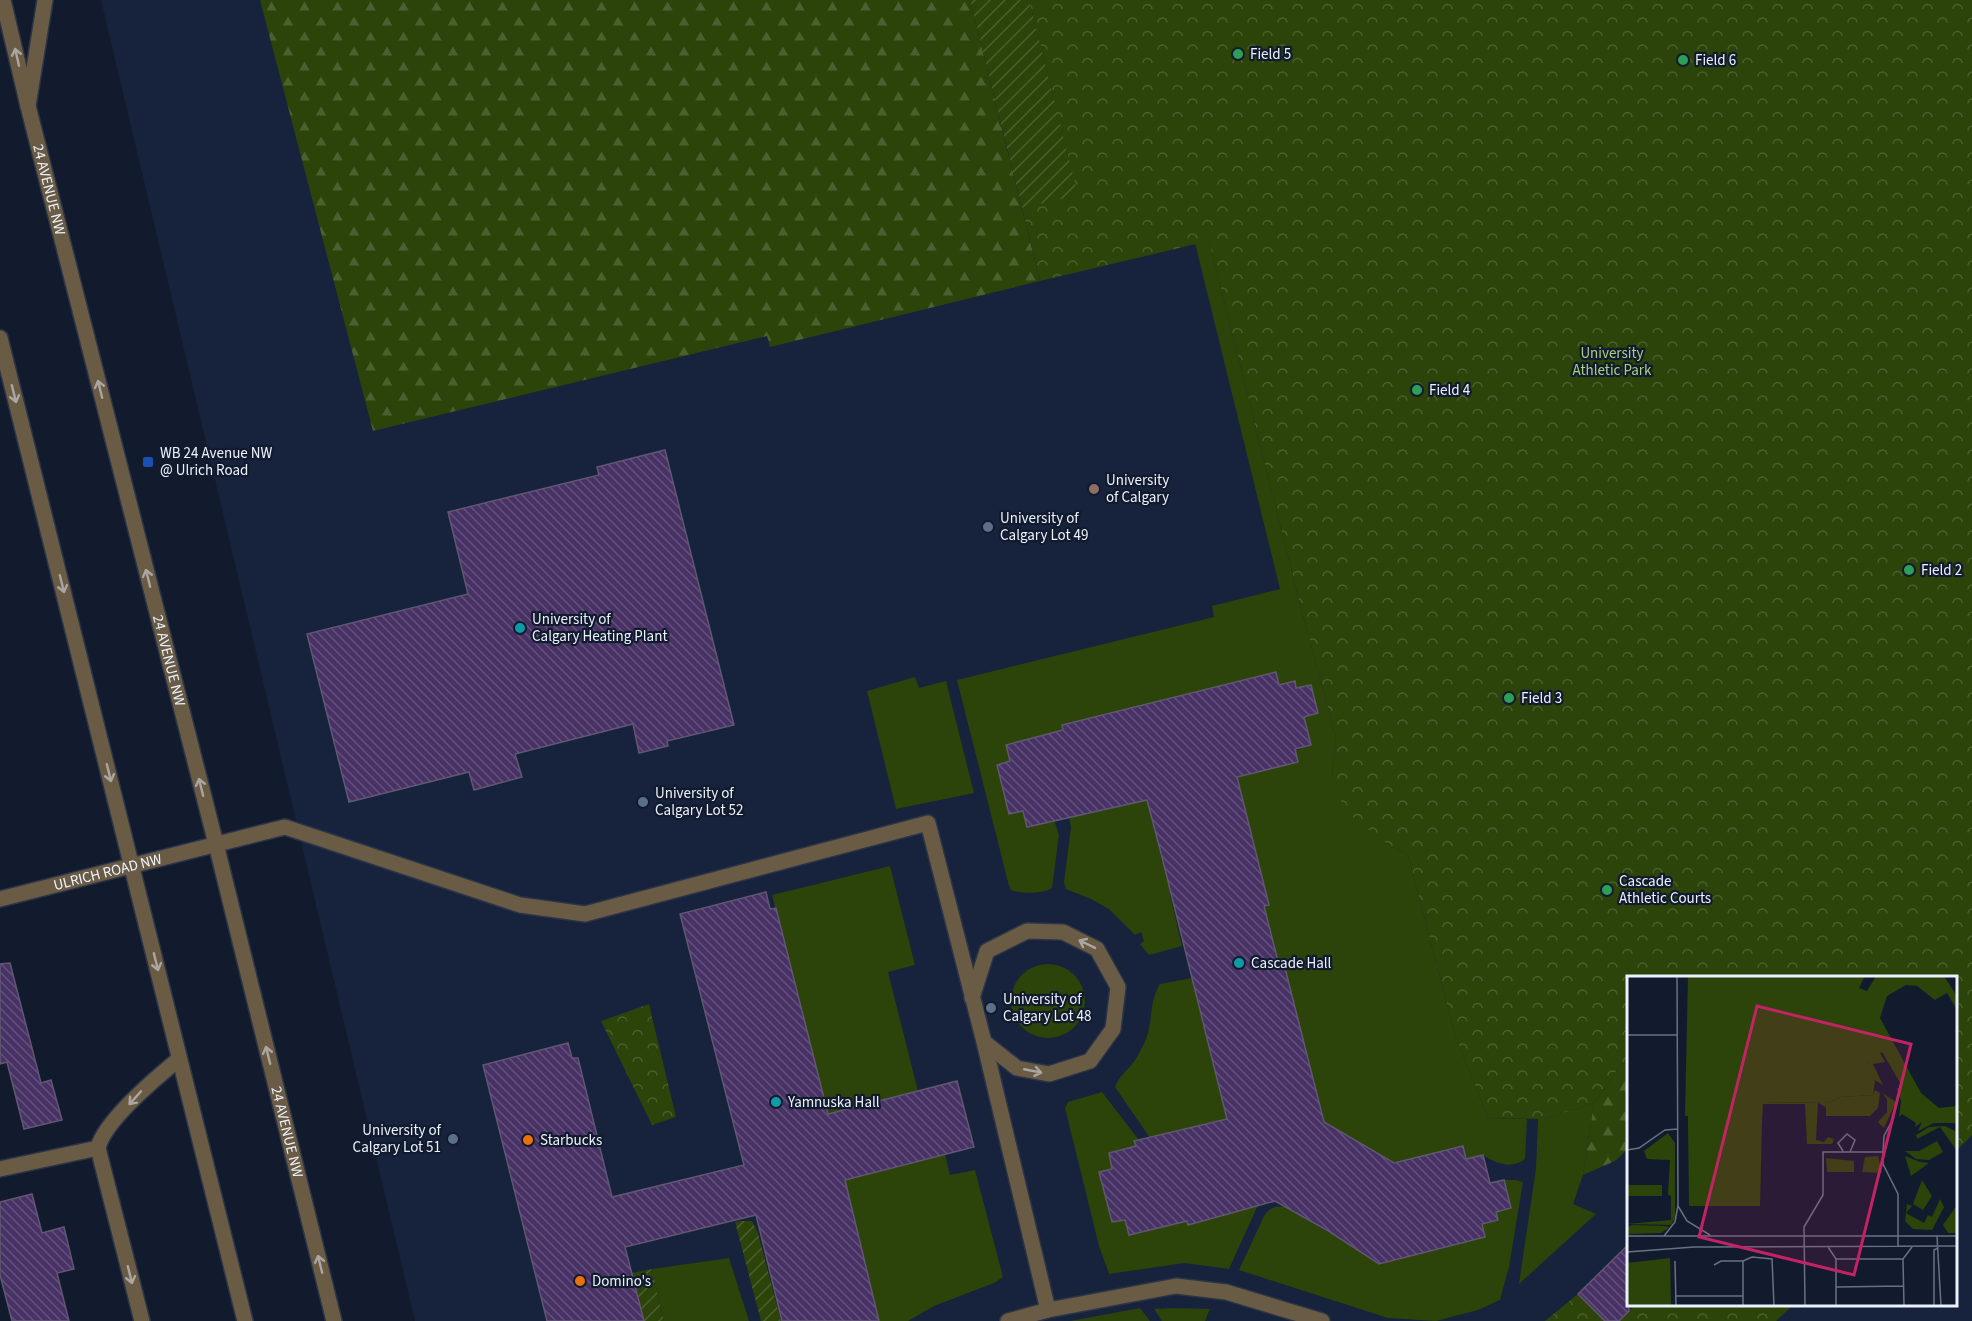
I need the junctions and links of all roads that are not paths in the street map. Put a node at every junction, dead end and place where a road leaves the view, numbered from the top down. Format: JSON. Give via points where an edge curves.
{"nodes":[{"id":1,"x":3,"y":0,"type":"edge"},
{"id":2,"x":45,"y":0,"type":"edge"},
{"id":3,"x":28,"y":106,"type":"junction"},
{"id":4,"x":0,"y":338,"type":"edge"},
{"id":5,"x":216,"y":844,"type":"junction"},
{"id":6,"x":132,"y":866,"type":"junction"},
{"id":7,"x":0,"y":899,"type":"edge"},
{"id":8,"x":972,"y":998,"type":"junction"},
{"id":9,"x":984,"y":1042,"type":"junction"},
{"id":10,"x":179,"y":1059,"type":"junction"},
{"id":11,"x":98,"y":1148,"type":"junction"},
{"id":12,"x":0,"y":1169,"type":"edge"},
{"id":13,"x":1048,"y":1310,"type":"junction"},
{"id":14,"x":142,"y":1321,"type":"edge"},
{"id":15,"x":245,"y":1321,"type":"edge"},
{"id":16,"x":334,"y":1321,"type":"edge"},
{"id":17,"x":1008,"y":1321,"type":"edge"},
{"id":18,"x":1322,"y":1321,"type":"edge"}],
"edges":[{"from":3,"to":1,"type":"street","name":"24 AVENUE NW","one_way":true},
{"from":2,"to":3,"type":"street"},
{"from":5,"to":3,"type":"street","name":"24 AVENUE NW","one_way":true},
{"from":4,"to":6,"type":"street","one_way":true},
{"from":5,"to":6,"type":"street","name":"ULRICH ROAD NW"},
{"from":5,"to":8,"type":"street","name":"ULRICH ROAD NW","via":[[285,827],[520,905],[585,914],[928,824]]},
{"from":16,"to":5,"type":"street","name":"24 AVENUE NW","one_way":true},
{"from":6,"to":7,"type":"street","name":"ULRICH ROAD NW"},
{"from":6,"to":10,"type":"street","one_way":true},
{"from":8,"to":9,"type":"street"},
{"from":9,"to":8,"type":"street","one_way":true,"via":[[1017,1068],[1049,1074],[1090,1061],[1113,1029],[1118,987],[1097,949],[1064,932],[1028,931],[987,951]]},
{"from":9,"to":13,"type":"street"},
{"from":10,"to":11,"type":"street","one_way":true,"via":[[146,1085],[101,1136]]},
{"from":10,"to":15,"type":"street"},
{"from":11,"to":12,"type":"street"},
{"from":11,"to":14,"type":"street","one_way":true},
{"from":13,"to":17,"type":"street"},
{"from":13,"to":18,"type":"street","via":[[1176,1286],[1226,1292]]}]}
